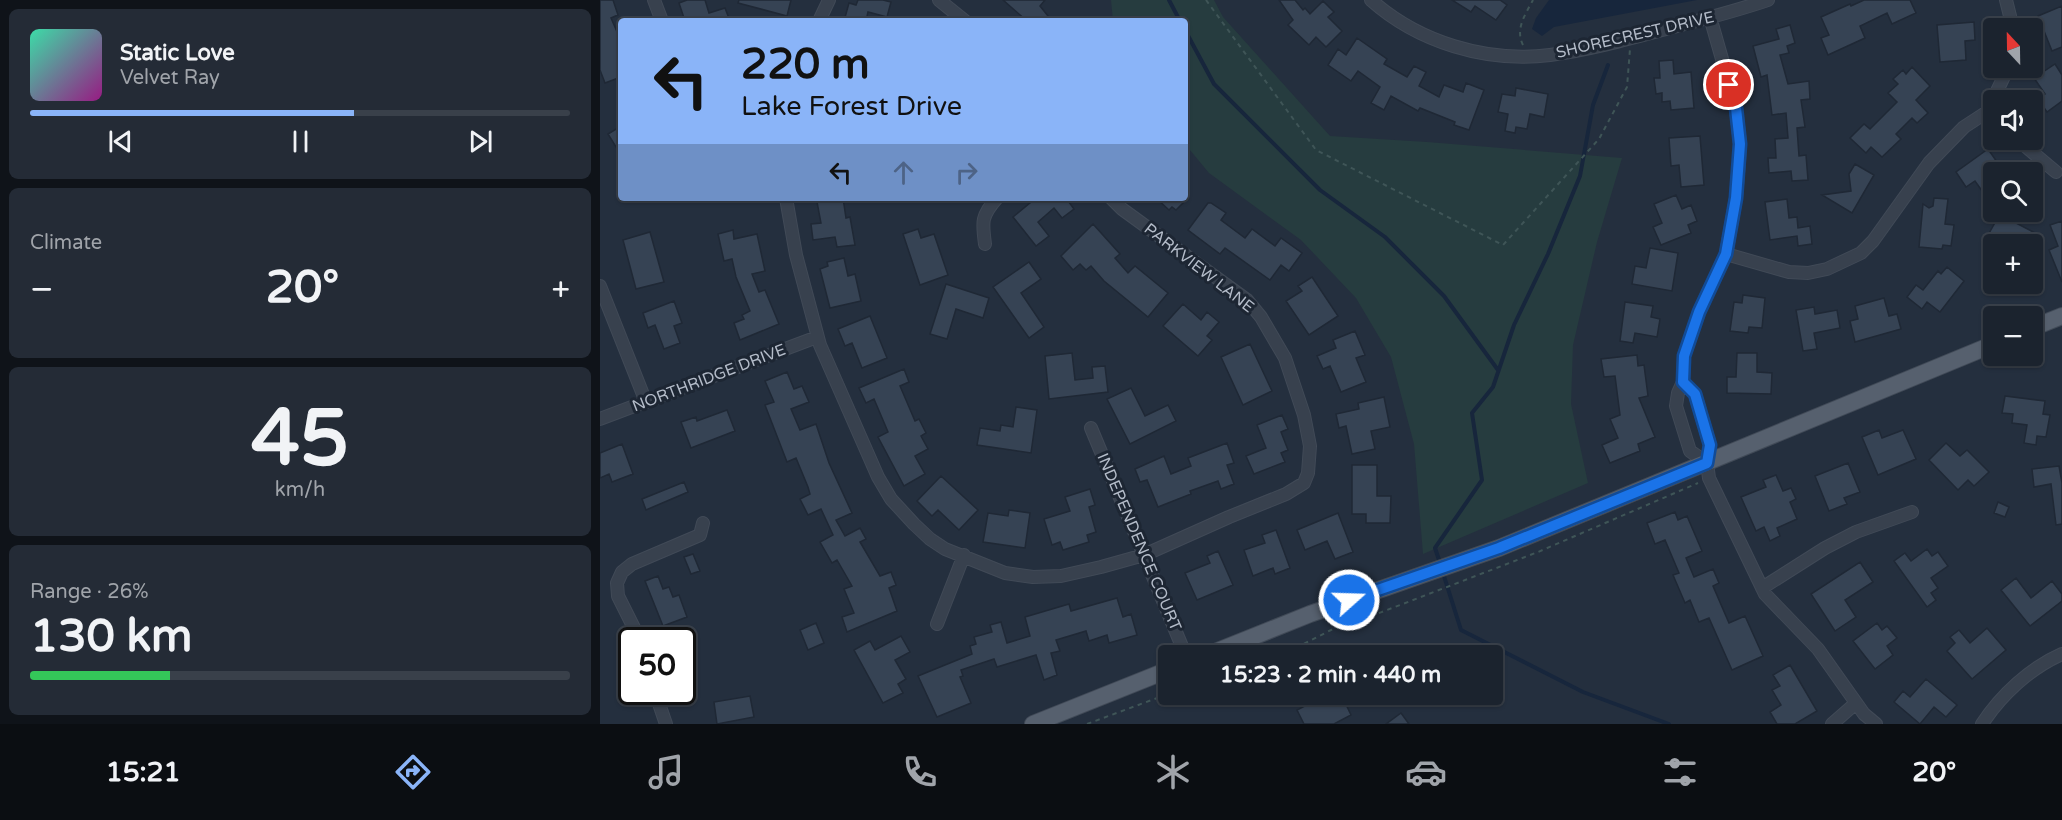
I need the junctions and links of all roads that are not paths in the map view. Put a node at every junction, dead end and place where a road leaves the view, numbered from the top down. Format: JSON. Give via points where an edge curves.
{"nodes":[{"id":1,"x":654,"y":0,"type":"edge"},
{"id":2,"x":829,"y":0,"type":"edge"},
{"id":3,"x":939,"y":0,"type":"edge"},
{"id":4,"x":1371,"y":0,"type":"edge"},
{"id":5,"x":1768,"y":0,"type":"edge"},
{"id":6,"x":2006,"y":0,"type":"edge"},
{"id":7,"x":1710,"y":17,"type":"junction"},
{"id":8,"x":661,"y":18,"type":"edge"},
{"id":9,"x":820,"y":18,"type":"edge"},
{"id":10,"x":961,"y":18,"type":"edge"},
{"id":11,"x":2010,"y":18,"type":"edge"},
{"id":12,"x":1983,"y":118,"type":"edge"},
{"id":13,"x":2030,"y":150,"type":"edge"},
{"id":14,"x":2056,"y":172,"type":"dead end"},
{"id":15,"x":787,"y":201,"type":"edge"},
{"id":16,"x":995,"y":201,"type":"edge"},
{"id":17,"x":1115,"y":201,"type":"edge"},
{"id":18,"x":985,"y":244,"type":"dead end"},
{"id":19,"x":1726,"y":254,"type":"junction"},
{"id":20,"x":600,"y":286,"type":"edge"},
{"id":21,"x":2062,"y":316,"type":"edge"},
{"id":22,"x":2043,"y":324,"type":"edge"},
{"id":23,"x":818,"y":338,"type":"junction"},
{"id":24,"x":1983,"y":349,"type":"edge"},
{"id":25,"x":1683,"y":382,"type":"junction"},
{"id":26,"x":646,"y":402,"type":"junction"},
{"id":27,"x":600,"y":419,"type":"edge"},
{"id":28,"x":1091,"y":428,"type":"dead end"},
{"id":29,"x":1708,"y":470,"type":"junction"},
{"id":30,"x":1912,"y":512,"type":"dead end"},
{"id":31,"x":703,"y":523,"type":"dead end"},
{"id":32,"x":964,"y":555,"type":"junction"},
{"id":33,"x":1144,"y":555,"type":"junction"},
{"id":34,"x":1762,"y":588,"type":"junction"},
{"id":35,"x":937,"y":624,"type":"dead end"},
{"id":36,"x":634,"y":627,"type":"edge"},
{"id":37,"x":1181,"y":645,"type":"edge"},
{"id":38,"x":1232,"y":645,"type":"edge"},
{"id":39,"x":2062,"y":654,"type":"edge"},
{"id":40,"x":1158,"y":674,"type":"edge"},
{"id":41,"x":1856,"y":703,"type":"junction"},
{"id":42,"x":659,"y":705,"type":"edge"},
{"id":43,"x":666,"y":724,"type":"edge"},
{"id":44,"x":1033,"y":724,"type":"edge"},
{"id":45,"x":1832,"y":724,"type":"edge"},
{"id":46,"x":1876,"y":724,"type":"edge"},
{"id":47,"x":1982,"y":724,"type":"edge"}],
"edges":[{"from":1,"to":8,"type":"street"},
{"from":2,"to":9,"type":"street"},
{"from":3,"to":10,"type":"street"},
{"from":4,"to":7,"type":"street","name":"SHORECREST DRIVE","via":[[1409,28],[1453,46],[1482,53],[1528,56],[1581,50]]},
{"from":5,"to":7,"type":"street","name":"SHORECREST DRIVE"},
{"from":6,"to":11,"type":"street"},
{"from":7,"to":19,"type":"street","via":[[1736,108],[1740,144]]},
{"from":12,"to":19,"type":"street","via":[[1964,127],[1947,143],[1873,241],[1845,262],[1808,273],[1789,272]]},
{"from":13,"to":14,"type":"street"},
{"from":15,"to":23,"type":"street"},
{"from":16,"to":18,"type":"street","via":[[982,222]]},
{"from":17,"to":33,"type":"street","name":"PARKVIEW LANE","via":[[1247,300],[1261,317],[1285,358],[1310,446],[1304,483]]},
{"from":19,"to":25,"type":"street","via":[[1684,356]]},
{"from":20,"to":26,"type":"street"},
{"from":21,"to":22,"type":"main road"},
{"from":23,"to":26,"type":"street","name":"NORTHRIDGE DRIVE"},
{"from":23,"to":32,"type":"street","via":[[891,499],[930,539]]},
{"from":24,"to":29,"type":"main road"},
{"from":25,"to":29,"type":"street","via":[[1695,394],[1710,445]]},
{"from":25,"to":29,"type":"street","via":[[1676,406],[1681,426],[1690,451]]},
{"from":26,"to":27,"type":"street","name":"NORTHRIDGE DRIVE"},
{"from":28,"to":33,"type":"street","name":"INDEPENDENCE COURT"},
{"from":29,"to":34,"type":"street"},
{"from":29,"to":38,"type":"main road"},
{"from":30,"to":34,"type":"street","via":[[1835,542]]},
{"from":31,"to":36,"type":"street","via":[[700,534],[622,572],[617,583],[618,596]]},
{"from":32,"to":33,"type":"street","via":[[1005,573],[1033,577],[1061,576]]},
{"from":32,"to":35,"type":"street"},
{"from":33,"to":37,"type":"street","name":"INDEPENDENCE COURT"},
{"from":34,"to":41,"type":"street","via":[[1818,649]]},
{"from":39,"to":47,"type":"street","via":[[2024,678]]},
{"from":40,"to":44,"type":"main road"},
{"from":41,"to":45,"type":"street"},
{"from":41,"to":46,"type":"street"},
{"from":42,"to":43,"type":"street"}]}
